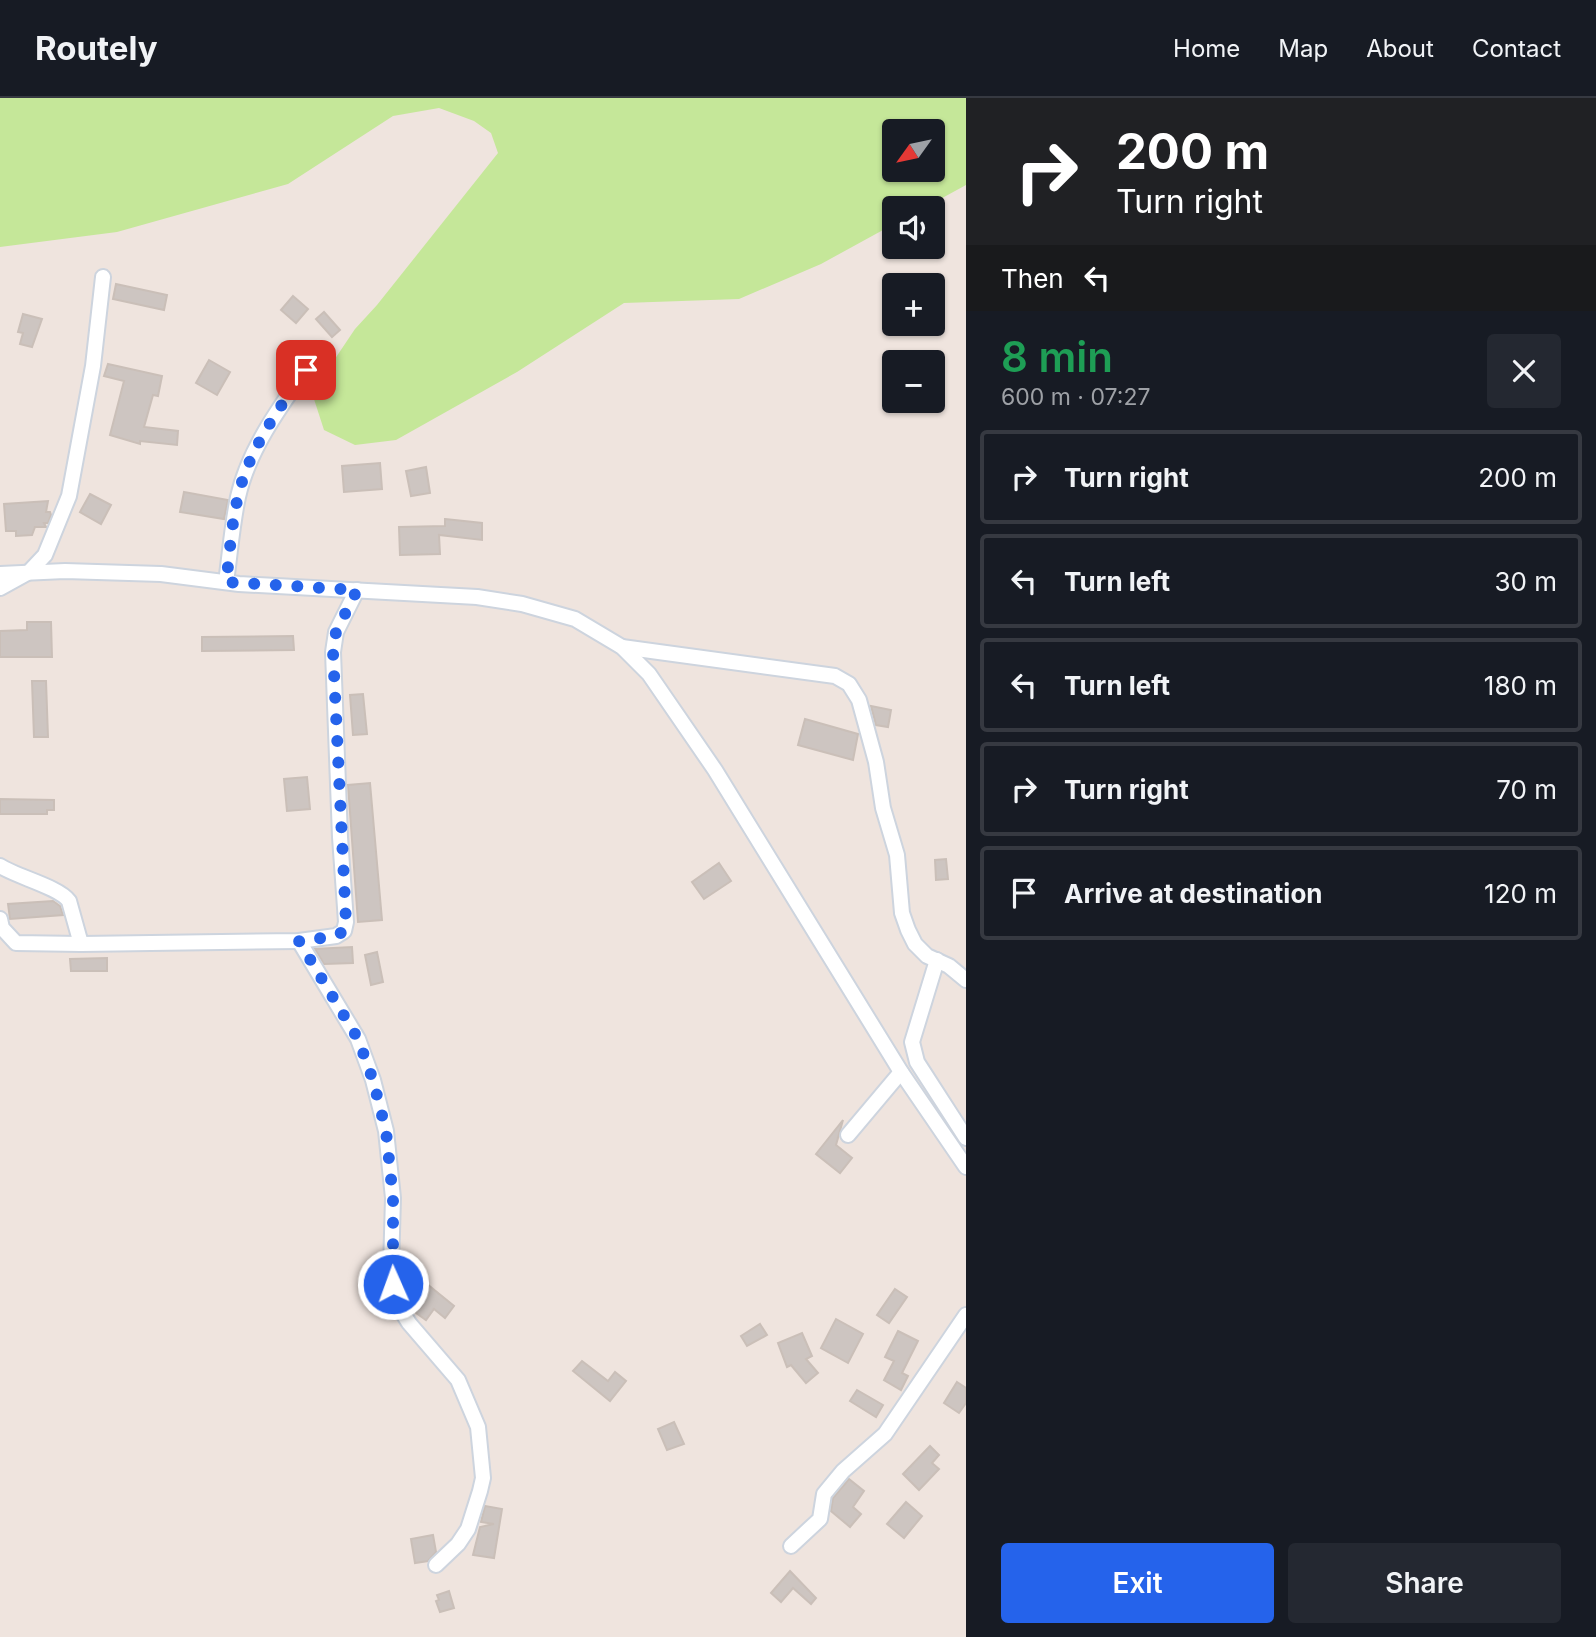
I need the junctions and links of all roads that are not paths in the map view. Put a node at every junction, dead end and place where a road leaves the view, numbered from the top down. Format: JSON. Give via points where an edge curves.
{"nodes":[{"id":1,"x":103,"y":277,"type":"dead end"},
{"id":2,"x":306,"y":370,"type":"dead end"},
{"id":3,"x":29,"y":572,"type":"junction"},
{"id":4,"x":0,"y":574,"type":"edge"},
{"id":5,"x":226,"y":582,"type":"junction"},
{"id":6,"x":0,"y":588,"type":"edge"},
{"id":7,"x":357,"y":590,"type":"junction"},
{"id":8,"x":621,"y":647,"type":"junction"},
{"id":9,"x":0,"y":866,"type":"edge"},
{"id":10,"x":0,"y":919,"type":"edge"},
{"id":11,"x":299,"y":941,"type":"junction"},
{"id":12,"x":81,"y":944,"type":"junction"},
{"id":13,"x":937,"y":960,"type":"junction"},
{"id":14,"x":966,"y":980,"type":"edge"},
{"id":15,"x":901,"y":1072,"type":"junction"},
{"id":16,"x":848,"y":1135,"type":"dead end"},
{"id":17,"x":966,"y":1138,"type":"edge"},
{"id":18,"x":966,"y":1167,"type":"edge"},
{"id":19,"x":966,"y":1315,"type":"edge"},
{"id":20,"x":791,"y":1546,"type":"dead end"},
{"id":21,"x":436,"y":1565,"type":"dead end"}],
"edges":[{"from":1,"to":3,"type":"street","via":[[93,366],[69,495],[45,555]]},
{"from":2,"to":5,"type":"street","via":[[247,470],[238,495]]},
{"from":3,"to":4,"type":"street"},
{"from":3,"to":5,"type":"street","via":[[161,574]]},
{"from":3,"to":6,"type":"street"},
{"from":5,"to":7,"type":"street"},
{"from":7,"to":8,"type":"street","via":[[523,604],[575,619]]},
{"from":7,"to":11,"type":"street","via":[[336,632],[333,652],[346,922],[344,931],[336,936]]},
{"from":8,"to":13,"type":"street","via":[[835,677],[849,684],[859,700],[876,762],[900,868],[902,913],[915,944]]},
{"from":8,"to":15,"type":"street","via":[[649,674],[715,770]]},
{"from":9,"to":12,"type":"street","via":[[64,894]]},
{"from":10,"to":12,"type":"street","via":[[16,943]]},
{"from":11,"to":12,"type":"street"},
{"from":11,"to":21,"type":"street","via":[[358,1039],[373,1080],[386,1131],[393,1198],[394,1299],[458,1380],[478,1427],[480,1491],[468,1529]]},
{"from":13,"to":14,"type":"street"},
{"from":13,"to":17,"type":"street","via":[[912,1042],[917,1062]]},
{"from":15,"to":16,"type":"street"},
{"from":15,"to":18,"type":"street"},
{"from":19,"to":20,"type":"street","via":[[885,1434],[824,1494],[820,1519]]}]}
